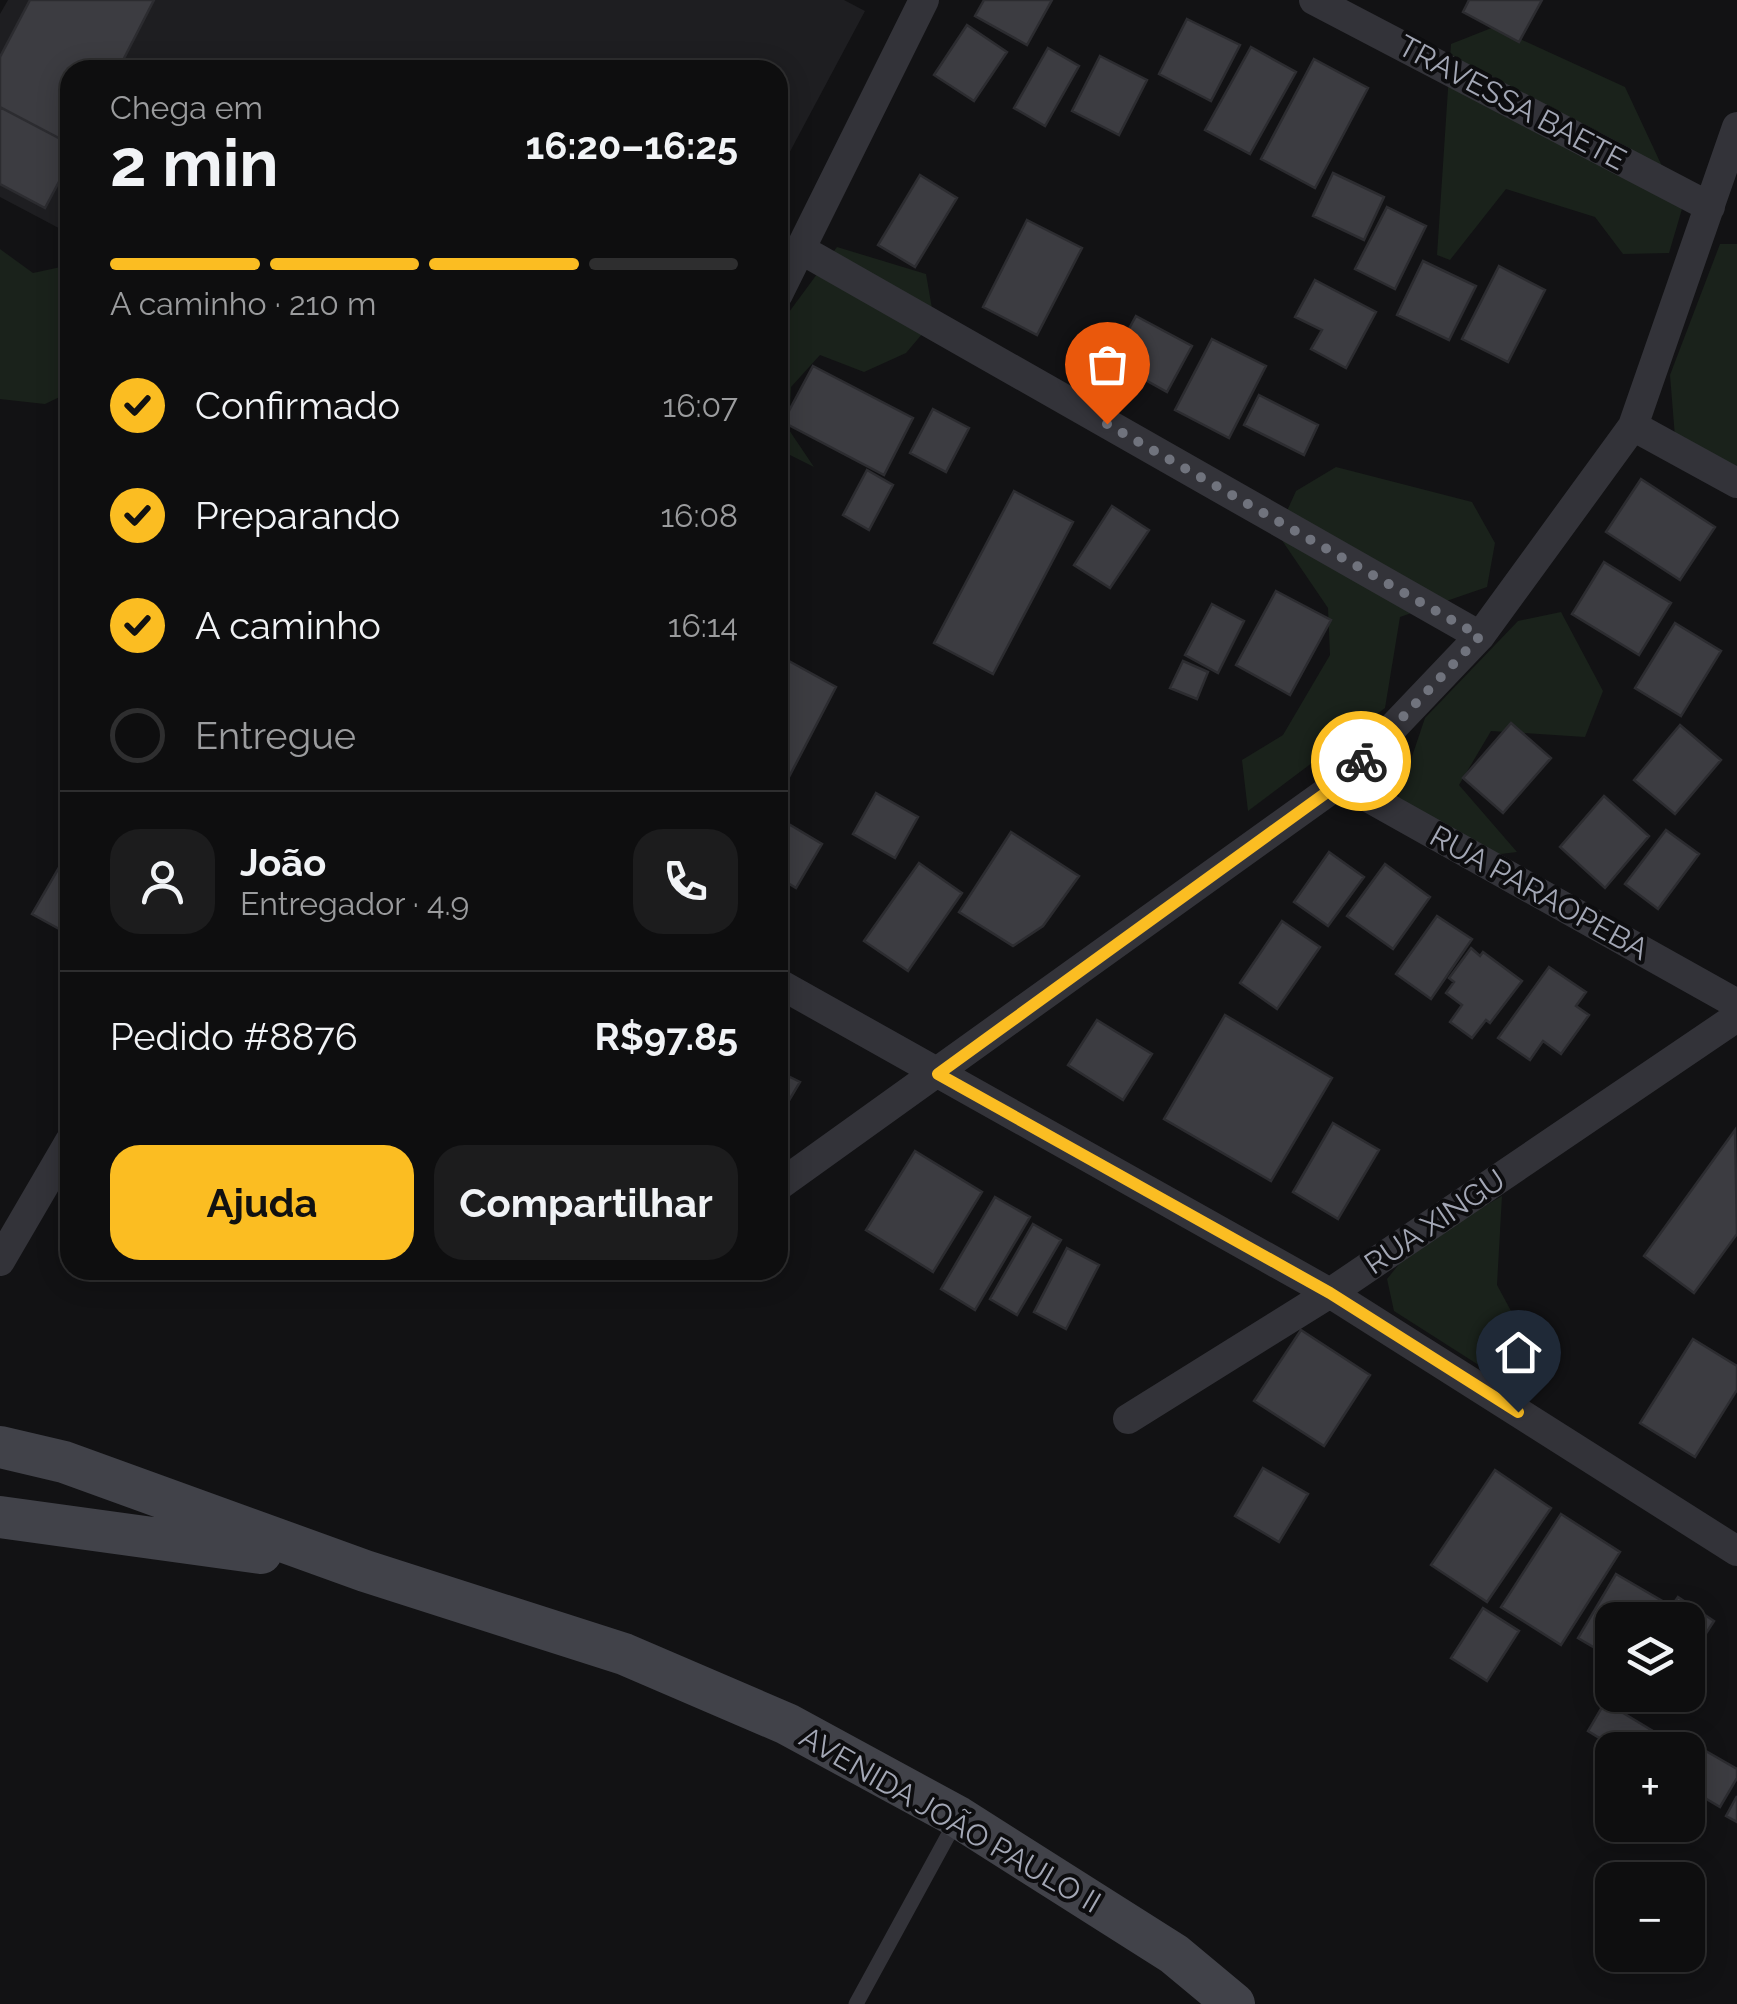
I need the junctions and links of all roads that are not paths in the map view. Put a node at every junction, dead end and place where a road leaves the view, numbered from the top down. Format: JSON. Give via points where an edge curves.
{"nodes":[{"id":1,"x":924,"y":0,"type":"edge"},
{"id":2,"x":1314,"y":0,"type":"edge"},
{"id":3,"x":1737,"y":128,"type":"edge"},
{"id":4,"x":1710,"y":207,"type":"junction"},
{"id":5,"x":802,"y":250,"type":"junction"},
{"id":6,"x":788,"y":276,"type":"edge"},
{"id":7,"x":1633,"y":426,"type":"junction"},
{"id":8,"x":1737,"y":482,"type":"edge"},
{"id":9,"x":1480,"y":636,"type":"junction"},
{"id":10,"x":1341,"y":782,"type":"junction"},
{"id":11,"x":788,"y":989,"type":"edge"},
{"id":12,"x":1737,"y":1004,"type":"edge"},
{"id":13,"x":1737,"y":1017,"type":"edge"},
{"id":14,"x":938,"y":1074,"type":"junction"},
{"id":15,"x":60,"y":1158,"type":"edge"},
{"id":16,"x":788,"y":1179,"type":"edge"},
{"id":17,"x":0,"y":1260,"type":"edge"},
{"id":18,"x":1330,"y":1293,"type":"junction"},
{"id":19,"x":1128,"y":1420,"type":"dead end"},
{"id":20,"x":0,"y":1447,"type":"edge"},
{"id":21,"x":0,"y":1518,"type":"edge"},
{"id":22,"x":1737,"y":1551,"type":"edge"},
{"id":23,"x":365,"y":1571,"type":"junction"},
{"id":24,"x":958,"y":1817,"type":"junction"},
{"id":25,"x":856,"y":2004,"type":"edge"},
{"id":26,"x":1234,"y":2004,"type":"edge"}],
"edges":[{"from":1,"to":5,"type":"street"},
{"from":2,"to":4,"type":"street","name":"TRAVESSA BAETE"},
{"from":3,"to":4,"type":"street"},
{"from":4,"to":7,"type":"street"},
{"from":5,"to":6,"type":"street"},
{"from":5,"to":9,"type":"street"},
{"from":7,"to":8,"type":"street"},
{"from":7,"to":9,"type":"street"},
{"from":9,"to":10,"type":"street"},
{"from":10,"to":12,"type":"street","name":"RUA PARAOPEBA"},
{"from":10,"to":14,"type":"street"},
{"from":11,"to":14,"type":"street"},
{"from":13,"to":18,"type":"street","name":"RUA XINGU"},
{"from":14,"to":16,"type":"street"},
{"from":14,"to":18,"type":"street"},
{"from":15,"to":17,"type":"street"},
{"from":18,"to":19,"type":"street","name":"RUA XINGU"},
{"from":18,"to":22,"type":"street"},
{"from":20,"to":23,"type":"main road","name":"AVENIDA JOÃO PAULO II","via":[[64,1462]]},
{"from":21,"to":23,"type":"main road","name":"AVENIDA JOÃO PAULO II"},
{"from":23,"to":24,"type":"main road","name":"AVENIDA JOÃO PAULO II","via":[[624,1654],[787,1724]]},
{"from":24,"to":25,"type":"lane"},
{"from":24,"to":26,"type":"main road","name":"AVENIDA JOÃO PAULO II","via":[[1174,1954]]}]}
